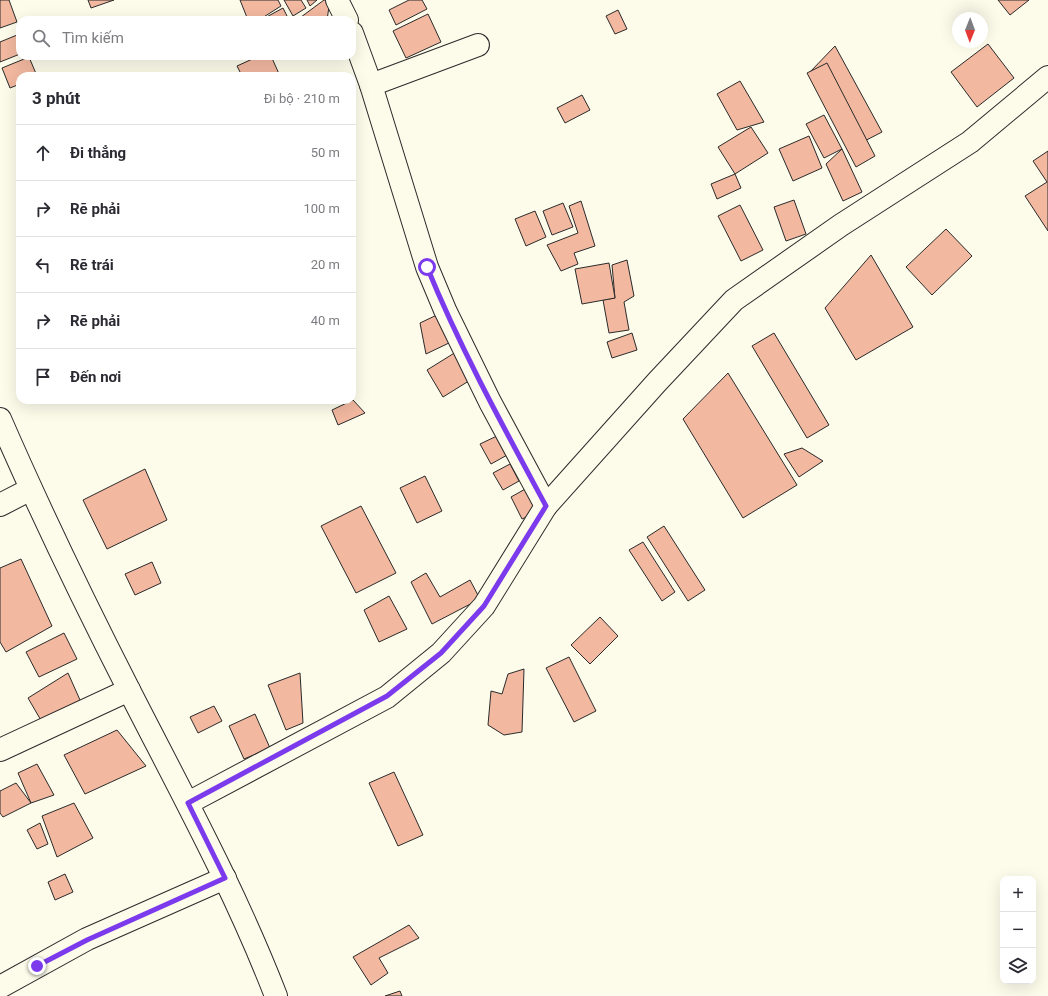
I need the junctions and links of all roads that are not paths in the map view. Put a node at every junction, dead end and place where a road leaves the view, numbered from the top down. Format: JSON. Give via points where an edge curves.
{"nodes":[{"id":1,"x":337,"y":0,"type":"edge"},
{"id":2,"x":345,"y":16,"type":"edge"},
{"id":3,"x":356,"y":43,"type":"edge"},
{"id":4,"x":478,"y":44,"type":"dead end"},
{"id":5,"x":1048,"y":77,"type":"edge"},
{"id":6,"x":371,"y":84,"type":"junction"},
{"id":7,"x":0,"y":418,"type":"edge"},
{"id":8,"x":31,"y":489,"type":"junction"},
{"id":9,"x":0,"y":505,"type":"edge"},
{"id":10,"x":546,"y":506,"type":"junction"},
{"id":11,"x":129,"y":690,"type":"junction"},
{"id":12,"x":0,"y":750,"type":"edge"},
{"id":13,"x":188,"y":803,"type":"junction"},
{"id":14,"x":225,"y":878,"type":"junction"},
{"id":15,"x":0,"y":987,"type":"edge"},
{"id":16,"x":276,"y":996,"type":"edge"}],
"edges":[{"from":1,"to":2,"type":"street"},
{"from":3,"to":6,"type":"street"},
{"from":4,"to":6,"type":"street"},
{"from":5,"to":10,"type":"street","via":[[970,142],[842,225],[734,300]]},
{"from":6,"to":10,"type":"street","via":[[427,267],[490,402]]},
{"from":7,"to":8,"type":"street"},
{"from":8,"to":9,"type":"street"},
{"from":8,"to":11,"type":"street"},
{"from":10,"to":13,"type":"street","via":[[484,606],[441,653],[387,696]]},
{"from":11,"to":12,"type":"street"},
{"from":11,"to":13,"type":"street"},
{"from":13,"to":14,"type":"street"},
{"from":14,"to":15,"type":"street","via":[[87,940]]},
{"from":14,"to":16,"type":"street"}]}
